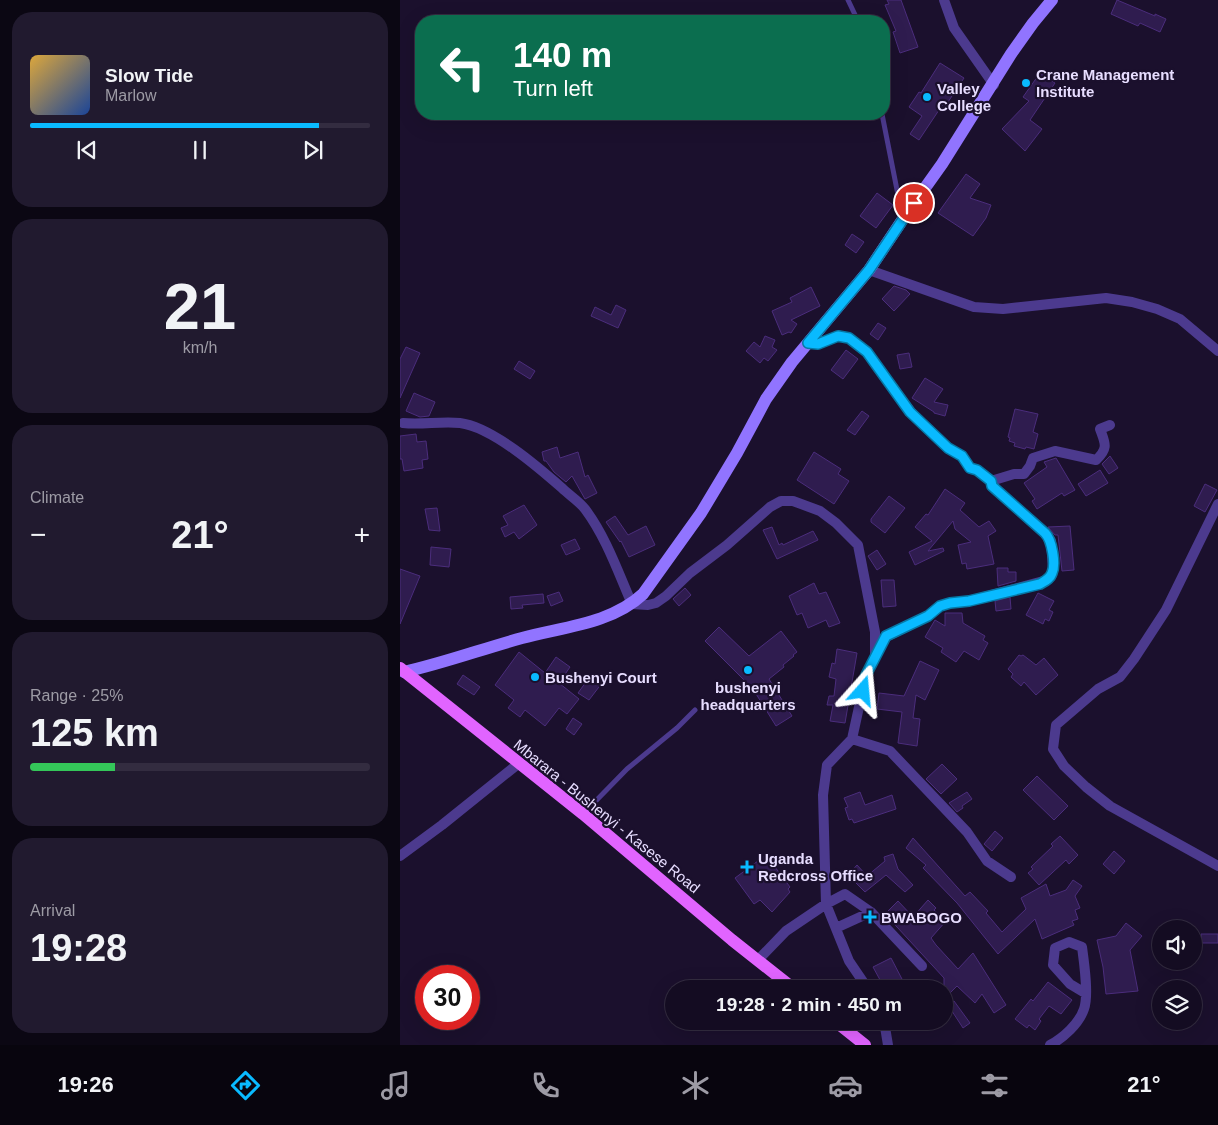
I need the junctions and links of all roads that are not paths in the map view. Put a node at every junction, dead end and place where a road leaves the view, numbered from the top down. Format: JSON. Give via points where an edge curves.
{"nodes":[{"id":1,"x":848,"y":0,"type":"edge"},
{"id":2,"x":944,"y":0,"type":"edge"},
{"id":3,"x":1052,"y":0,"type":"edge"},
{"id":4,"x":855,"y":15,"type":"edge"},
{"id":5,"x":994,"y":85,"type":"junction"},
{"id":6,"x":883,"y":120,"type":"edge"},
{"id":7,"x":905,"y":216,"type":"junction"},
{"id":8,"x":869,"y":270,"type":"junction"},
{"id":9,"x":808,"y":343,"type":"junction"},
{"id":10,"x":1218,"y":351,"type":"edge"},
{"id":11,"x":403,"y":423,"type":"dead end"},
{"id":12,"x":1110,"y":424,"type":"dead end"},
{"id":13,"x":991,"y":481,"type":"junction"},
{"id":14,"x":1218,"y":504,"type":"edge"},
{"id":15,"x":632,"y":604,"type":"junction"},
{"id":16,"x":875,"y":658,"type":"junction"},
{"id":17,"x":402,"y":670,"type":"edge"},
{"id":18,"x":695,"y":710,"type":"dead end"},
{"id":19,"x":852,"y":739,"type":"junction"},
{"id":20,"x":518,"y":764,"type":"junction"},
{"id":21,"x":583,"y":814,"type":"junction"},
{"id":22,"x":400,"y":856,"type":"edge"},
{"id":23,"x":1218,"y":866,"type":"edge"},
{"id":24,"x":1011,"y":878,"type":"dead end"},
{"id":25,"x":826,"y":904,"type":"junction"},
{"id":26,"x":871,"y":912,"type":"junction"},
{"id":27,"x":836,"y":928,"type":"junction"},
{"id":28,"x":758,"y":960,"type":"junction"},
{"id":29,"x":922,"y":966,"type":"dead end"},
{"id":30,"x":783,"y":980,"type":"edge"},
{"id":31,"x":862,"y":980,"type":"edge"},
{"id":32,"x":1085,"y":993,"type":"junction"},
{"id":33,"x":846,"y":1030,"type":"edge"},
{"id":34,"x":886,"y":1030,"type":"edge"},
{"id":35,"x":865,"y":1045,"type":"edge"},
{"id":36,"x":888,"y":1045,"type":"edge"},
{"id":37,"x":1050,"y":1045,"type":"edge"}],
"edges":[{"from":1,"to":4,"type":"lane"},
{"from":2,"to":5,"type":"street","via":[[954,28]]},
{"from":3,"to":5,"type":"main road","via":[[1011,54]]},
{"from":5,"to":7,"type":"main road"},
{"from":6,"to":7,"type":"lane","via":[[898,200]]},
{"from":7,"to":8,"type":"main road"},
{"from":8,"to":9,"type":"main road"},
{"from":8,"to":10,"type":"street","via":[[974,307],[1003,309],[1106,298],[1132,302],[1180,320]]},
{"from":9,"to":13,"type":"street","via":[[818,344],[838,336],[849,338],[867,352],[910,412],[948,448],[962,456],[970,468]]},
{"from":9,"to":15,"type":"main road","via":[[766,399],[701,513],[651,585]]},
{"from":11,"to":15,"type":"street","via":[[461,423],[502,441],[533,463],[584,507],[603,537]]},
{"from":12,"to":13,"type":"street","via":[[1100,429],[1105,445],[1096,460],[1055,450],[1033,458],[1024,474]]},
{"from":13,"to":16,"type":"street","via":[[992,486],[1049,537],[1052,575],[1040,584],[940,606],[928,616],[886,636]]},
{"from":14,"to":23,"type":"street","via":[[1151,634],[1120,677],[1098,689],[1056,726],[1053,748],[1064,766],[1110,806]]},
{"from":15,"to":16,"type":"street","via":[[648,605],[666,596],[770,507],[781,501],[793,501],[820,511],[858,545],[875,632]]},
{"from":15,"to":17,"type":"main road","via":[[577,626]]},
{"from":16,"to":19,"type":"street","via":[[866,675]]},
{"from":17,"to":20,"type":"main road","name":"Mbarara - Bushenyi - Kasese Road"},
{"from":18,"to":21,"type":"lane","via":[[627,769]]},
{"from":19,"to":24,"type":"street","via":[[890,751],[967,832],[988,861]]},
{"from":19,"to":25,"type":"street","via":[[826,765],[823,795]]},
{"from":20,"to":21,"type":"main road","name":"Mbarara - Bushenyi - Kasese Road"},
{"from":20,"to":22,"type":"street"},
{"from":21,"to":28,"type":"main road","name":"Mbarara - Bushenyi - Kasese Road"},
{"from":25,"to":26,"type":"street","via":[[845,894]]},
{"from":25,"to":27,"type":"street"},
{"from":25,"to":28,"type":"street","via":[[786,931]]},
{"from":26,"to":27,"type":"street"},
{"from":26,"to":29,"type":"street"},
{"from":27,"to":31,"type":"street"},
{"from":28,"to":30,"type":"main road","name":"Mbarara - Bushenyi - Kasese Road"},
{"from":32,"to":32,"type":"street","via":[[1082,947],[1069,942],[1055,948],[1053,965],[1070,984]]},
{"from":32,"to":37,"type":"street","via":[[1085,1008],[1077,1022],[1060,1040]]},
{"from":33,"to":35,"type":"main road"},
{"from":34,"to":36,"type":"street"}]}
